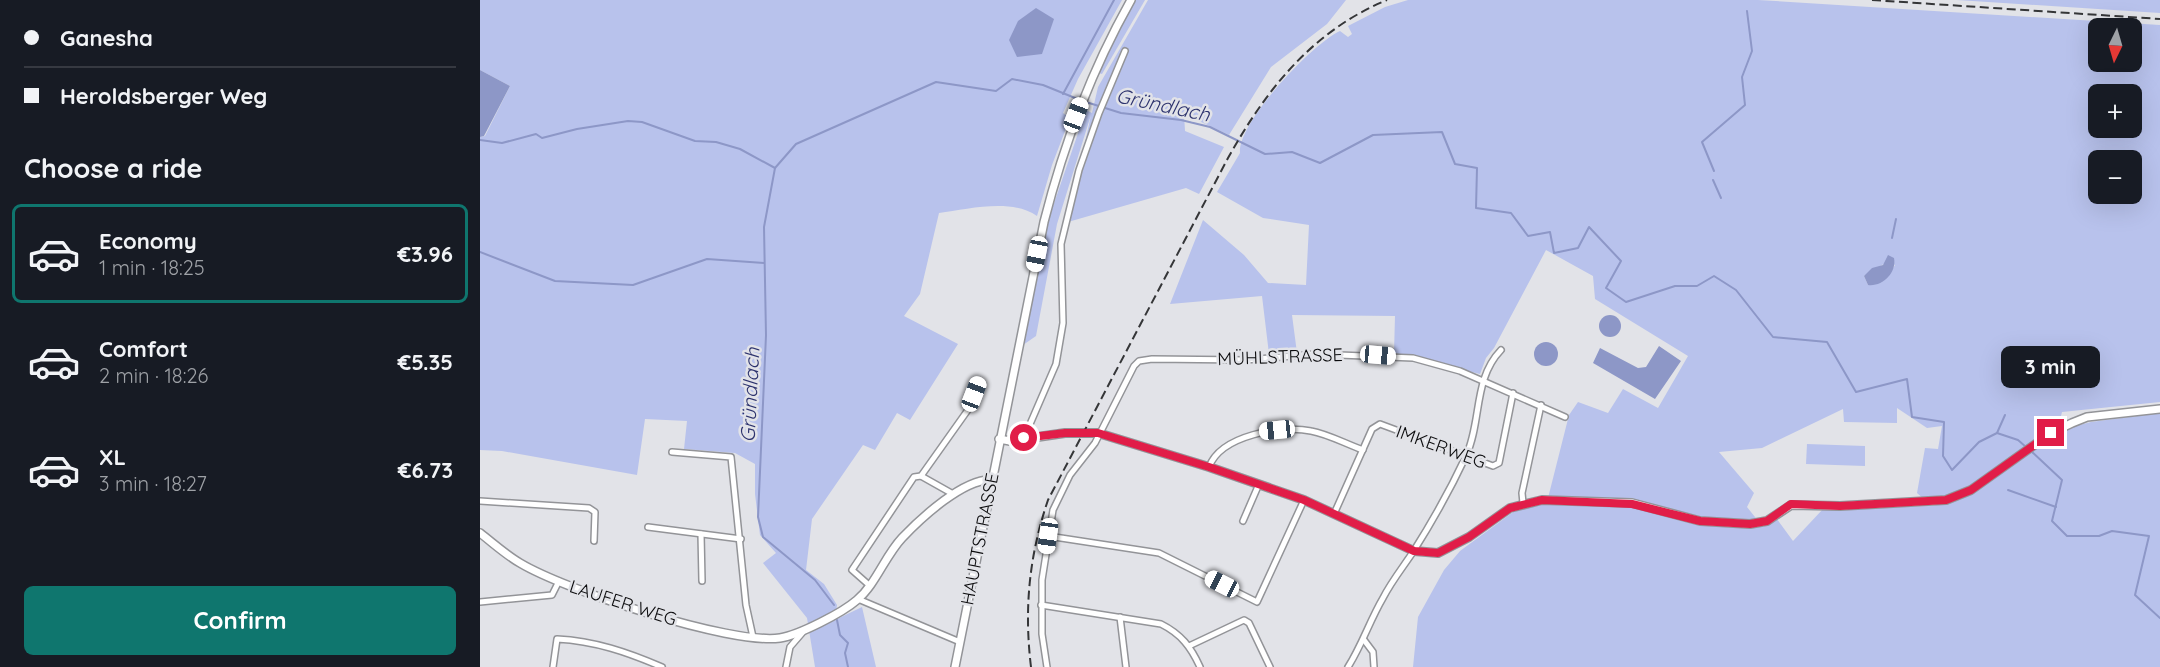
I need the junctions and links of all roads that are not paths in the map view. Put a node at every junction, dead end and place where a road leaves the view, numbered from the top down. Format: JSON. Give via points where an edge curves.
{"nodes":[{"id":1,"x":1131,"y":0,"type":"edge"},
{"id":2,"x":1125,"y":51,"type":"dead end"},
{"id":3,"x":1501,"y":350,"type":"dead end"},
{"id":4,"x":1482,"y":380,"type":"junction"},
{"id":5,"x":979,"y":382,"type":"dead end"},
{"id":6,"x":1513,"y":393,"type":"junction"},
{"id":7,"x":1541,"y":405,"type":"junction"},
{"id":8,"x":2160,"y":409,"type":"edge"},
{"id":9,"x":1565,"y":417,"type":"dead end"},
{"id":10,"x":1098,"y":433,"type":"junction"},
{"id":11,"x":1024,"y":438,"type":"junction"},
{"id":12,"x":999,"y":439,"type":"junction"},
{"id":13,"x":1363,"y":450,"type":"junction"},
{"id":14,"x":672,"y":452,"type":"dead end"},
{"id":15,"x":1466,"y":456,"type":"junction"},
{"id":16,"x":1209,"y":467,"type":"junction"},
{"id":17,"x":921,"y":476,"type":"junction"},
{"id":18,"x":992,"y":480,"type":"junction"},
{"id":19,"x":1259,"y":484,"type":"junction"},
{"id":20,"x":953,"y":494,"type":"junction"},
{"id":21,"x":1304,"y":500,"type":"junction"},
{"id":22,"x":480,"y":501,"type":"edge"},
{"id":23,"x":1523,"y":503,"type":"junction"},
{"id":24,"x":1334,"y":514,"type":"junction"},
{"id":25,"x":1243,"y":521,"type":"dead end"},
{"id":26,"x":648,"y":527,"type":"dead end"},
{"id":27,"x":480,"y":533,"type":"edge"},
{"id":28,"x":701,"y":534,"type":"junction"},
{"id":29,"x":1048,"y":536,"type":"junction"},
{"id":30,"x":741,"y":539,"type":"junction"},
{"id":31,"x":594,"y":541,"type":"dead end"},
{"id":32,"x":1414,"y":551,"type":"junction"},
{"id":33,"x":559,"y":581,"type":"junction"},
{"id":34,"x":702,"y":581,"type":"dead end"},
{"id":35,"x":869,"y":585,"type":"junction"},
{"id":36,"x":858,"y":599,"type":"junction"},
{"id":37,"x":480,"y":602,"type":"edge"},
{"id":38,"x":1041,"y":605,"type":"junction"},
{"id":39,"x":1120,"y":617,"type":"junction"},
{"id":40,"x":803,"y":632,"type":"junction"},
{"id":41,"x":753,"y":637,"type":"junction"},
{"id":42,"x":780,"y":638,"type":"junction"},
{"id":43,"x":1364,"y":640,"type":"junction"},
{"id":44,"x":960,"y":642,"type":"junction"},
{"id":45,"x":1190,"y":646,"type":"junction"},
{"id":46,"x":790,"y":647,"type":"junction"},
{"id":47,"x":553,"y":667,"type":"edge"},
{"id":48,"x":662,"y":667,"type":"edge"},
{"id":49,"x":786,"y":667,"type":"edge"},
{"id":50,"x":955,"y":667,"type":"edge"},
{"id":51,"x":1047,"y":667,"type":"edge"},
{"id":52,"x":1126,"y":667,"type":"edge"},
{"id":53,"x":1200,"y":667,"type":"edge"},
{"id":54,"x":1270,"y":667,"type":"edge"},
{"id":55,"x":1348,"y":667,"type":"edge"},
{"id":56,"x":1374,"y":667,"type":"edge"}],
"edges":[{"from":1,"to":12,"type":"street","name":"HAUPTSTRASSE","via":[[1088,84],[1058,165]]},
{"from":2,"to":11,"type":"street","via":[[1079,170],[1061,244],[1063,322],[1056,364]]},
{"from":3,"to":4,"type":"street","via":[[1489,363]]},
{"from":4,"to":6,"type":"street","name":"MÜHLSTRASSE"},
{"from":4,"to":10,"type":"street","name":"MÜHLSTRASSE","via":[[1413,358],[1378,355],[1146,359],[1134,366]]},
{"from":4,"to":15,"type":"street","via":[[1480,408]]},
{"from":5,"to":17,"type":"street","via":[[970,407]]},
{"from":6,"to":7,"type":"street","name":"MÜHLSTRASSE"},
{"from":6,"to":15,"type":"street","name":"IMKERWEG","via":[[1499,463],[1493,466]]},
{"from":7,"to":9,"type":"street","name":"MÜHLSTRASSE"},
{"from":7,"to":23,"type":"street"},
{"from":8,"to":23,"type":"street","via":[[2087,417],[2051,433],[1982,483],[1958,496],[1933,502],[1791,504],[1767,521],[1750,524],[1700,521],[1645,506],[1594,501]]},
{"from":10,"to":11,"type":"street"},
{"from":10,"to":16,"type":"street"},
{"from":10,"to":29,"type":"street","name":"MÜHLSTRASSE","via":[[1053,510]]},
{"from":11,"to":12,"type":"street"},
{"from":12,"to":18,"type":"street","name":"HAUPTSTRASSE"},
{"from":13,"to":15,"type":"street","name":"IMKERWEG","via":[[1372,429],[1380,424]]},
{"from":13,"to":16,"type":"street","via":[[1312,431],[1290,428],[1263,432],[1218,451]]},
{"from":13,"to":24,"type":"street","name":"IMKERWEG"},
{"from":14,"to":30,"type":"street","via":[[730,457]]},
{"from":15,"to":32,"type":"street"},
{"from":16,"to":19,"type":"street"},
{"from":17,"to":20,"type":"street"},
{"from":17,"to":35,"type":"street","via":[[914,477],[852,570]]},
{"from":18,"to":20,"type":"street","via":[[982,479]]},
{"from":18,"to":44,"type":"street","name":"HAUPTSTRASSE"},
{"from":19,"to":21,"type":"street"},
{"from":19,"to":25,"type":"street"},
{"from":20,"to":35,"type":"street","via":[[902,538]]},
{"from":21,"to":24,"type":"street"},
{"from":21,"to":29,"type":"street","via":[[1257,602],[1159,553]]},
{"from":22,"to":31,"type":"street","via":[[589,508],[595,512]]},
{"from":23,"to":32,"type":"street","via":[[1438,553]]},
{"from":24,"to":32,"type":"street"},
{"from":26,"to":28,"type":"street"},
{"from":27,"to":33,"type":"street","name":"LAUFER WEG","via":[[520,563]]},
{"from":28,"to":30,"type":"street"},
{"from":28,"to":34,"type":"street"},
{"from":29,"to":38,"type":"street","name":"MÜHLSTRASSE"},
{"from":30,"to":41,"type":"street","via":[[746,605]]},
{"from":32,"to":43,"type":"street","via":[[1382,598]]},
{"from":33,"to":37,"type":"street","via":[[552,595]]},
{"from":33,"to":41,"type":"street","name":"LAUFER WEG","via":[[695,627]]},
{"from":35,"to":36,"type":"street"},
{"from":36,"to":40,"type":"street","name":"LAUFER WEG"},
{"from":36,"to":44,"type":"street"},
{"from":38,"to":39,"type":"street"},
{"from":38,"to":51,"type":"street","name":"MÜHLSTRASSE"},
{"from":39,"to":45,"type":"street","via":[[1161,624]]},
{"from":39,"to":52,"type":"street"},
{"from":40,"to":42,"type":"street","name":"LAUFER WEG"},
{"from":40,"to":46,"type":"street"},
{"from":41,"to":42,"type":"street","name":"LAUFER WEG"},
{"from":42,"to":46,"type":"street"},
{"from":43,"to":55,"type":"street"},
{"from":43,"to":56,"type":"street","via":[[1373,652]]},
{"from":44,"to":50,"type":"street","name":"HAUPTSTRASSE"},
{"from":45,"to":53,"type":"street"},
{"from":45,"to":54,"type":"street","via":[[1244,620]]},
{"from":46,"to":49,"type":"street"},
{"from":47,"to":48,"type":"street","via":[[556,639],[587,640]]}]}
